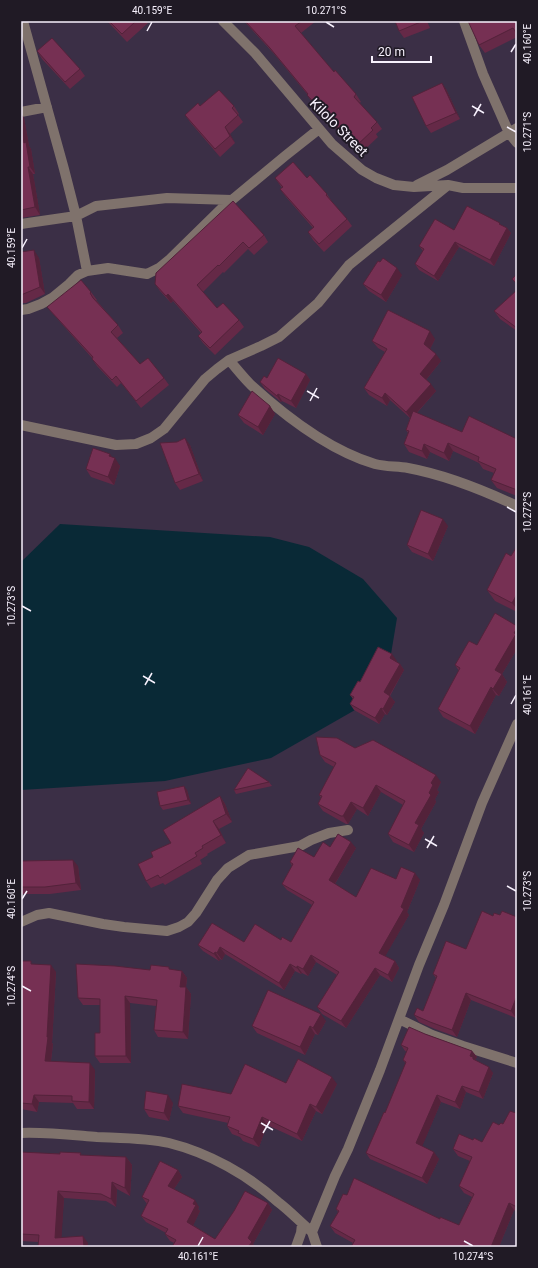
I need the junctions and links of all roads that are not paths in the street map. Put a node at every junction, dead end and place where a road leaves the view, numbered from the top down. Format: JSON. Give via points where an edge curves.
{"nodes":[{"id":1,"x":23,"y":21,"type":"edge"},
{"id":2,"x":223,"y":21,"type":"edge"},
{"id":3,"x":464,"y":21,"type":"edge"},
{"id":4,"x":47,"y":107,"type":"junction"},
{"id":5,"x":21,"y":112,"type":"edge"},
{"id":6,"x":320,"y":129,"type":"junction"},
{"id":7,"x":513,"y":131,"type":"edge"},
{"id":8,"x":517,"y":143,"type":"edge"},
{"id":9,"x":448,"y":185,"type":"junction"},
{"id":10,"x":414,"y":186,"type":"junction"},
{"id":11,"x":517,"y":188,"type":"edge"},
{"id":12,"x":232,"y":200,"type":"junction"},
{"id":13,"x":76,"y":216,"type":"junction"},
{"id":14,"x":21,"y":224,"type":"edge"},
{"id":15,"x":87,"y":271,"type":"junction"},
{"id":16,"x":21,"y":310,"type":"edge"},
{"id":17,"x":229,"y":360,"type":"junction"},
{"id":18,"x":21,"y":425,"type":"edge"},
{"id":19,"x":517,"y":506,"type":"edge"},
{"id":20,"x":517,"y":724,"type":"edge"},
{"id":21,"x":348,"y":830,"type":"dead end"},
{"id":22,"x":21,"y":922,"type":"edge"},
{"id":23,"x":399,"y":1020,"type":"junction"},
{"id":24,"x":517,"y":1063,"type":"edge"},
{"id":25,"x":21,"y":1133,"type":"edge"},
{"id":26,"x":302,"y":1224,"type":"junction"},
{"id":27,"x":312,"y":1232,"type":"junction"},
{"id":28,"x":296,"y":1247,"type":"edge"},
{"id":29,"x":317,"y":1247,"type":"edge"}],
"edges":[{"from":1,"to":4,"type":"street"},
{"from":2,"to":6,"type":"street","name":"Kilolo Street","via":[[255,53]]},
{"from":3,"to":7,"type":"street","via":[[483,74]]},
{"from":4,"to":5,"type":"street"},
{"from":4,"to":13,"type":"street"},
{"from":6,"to":10,"type":"street","name":"Kilolo Street","via":[[332,144],[362,170],[394,185]]},
{"from":6,"to":12,"type":"street"},
{"from":7,"to":8,"type":"street"},
{"from":7,"to":10,"type":"street","via":[[447,170]]},
{"from":9,"to":10,"type":"street","name":"Kilolo Street"},
{"from":9,"to":11,"type":"street","name":"Kilolo Street","via":[[463,188]]},
{"from":9,"to":17,"type":"street","via":[[348,265],[318,303],[279,337]]},
{"from":12,"to":13,"type":"street","via":[[167,198],[96,206]]},
{"from":12,"to":15,"type":"street","via":[[170,259],[147,274],[108,268]]},
{"from":13,"to":14,"type":"street"},
{"from":13,"to":15,"type":"street"},
{"from":15,"to":16,"type":"street","via":[[78,275],[52,298]]},
{"from":17,"to":18,"type":"street","via":[[205,379],[164,429],[136,444],[116,445]]},
{"from":17,"to":19,"type":"street","via":[[250,384],[286,414],[348,454],[377,465],[409,468],[441,476],[490,493]]},
{"from":20,"to":23,"type":"street","via":[[482,803]]},
{"from":21,"to":22,"type":"street","via":[[329,833],[300,846],[249,855],[228,868],[217,880],[188,922],[167,931],[104,924],[50,913]]},
{"from":23,"to":24,"type":"street","via":[[439,1037]]},
{"from":23,"to":27,"type":"street"},
{"from":25,"to":26,"type":"street","via":[[169,1143],[194,1151],[244,1176],[278,1201]]},
{"from":26,"to":27,"type":"street"},
{"from":26,"to":28,"type":"street"},
{"from":27,"to":29,"type":"street"}]}
